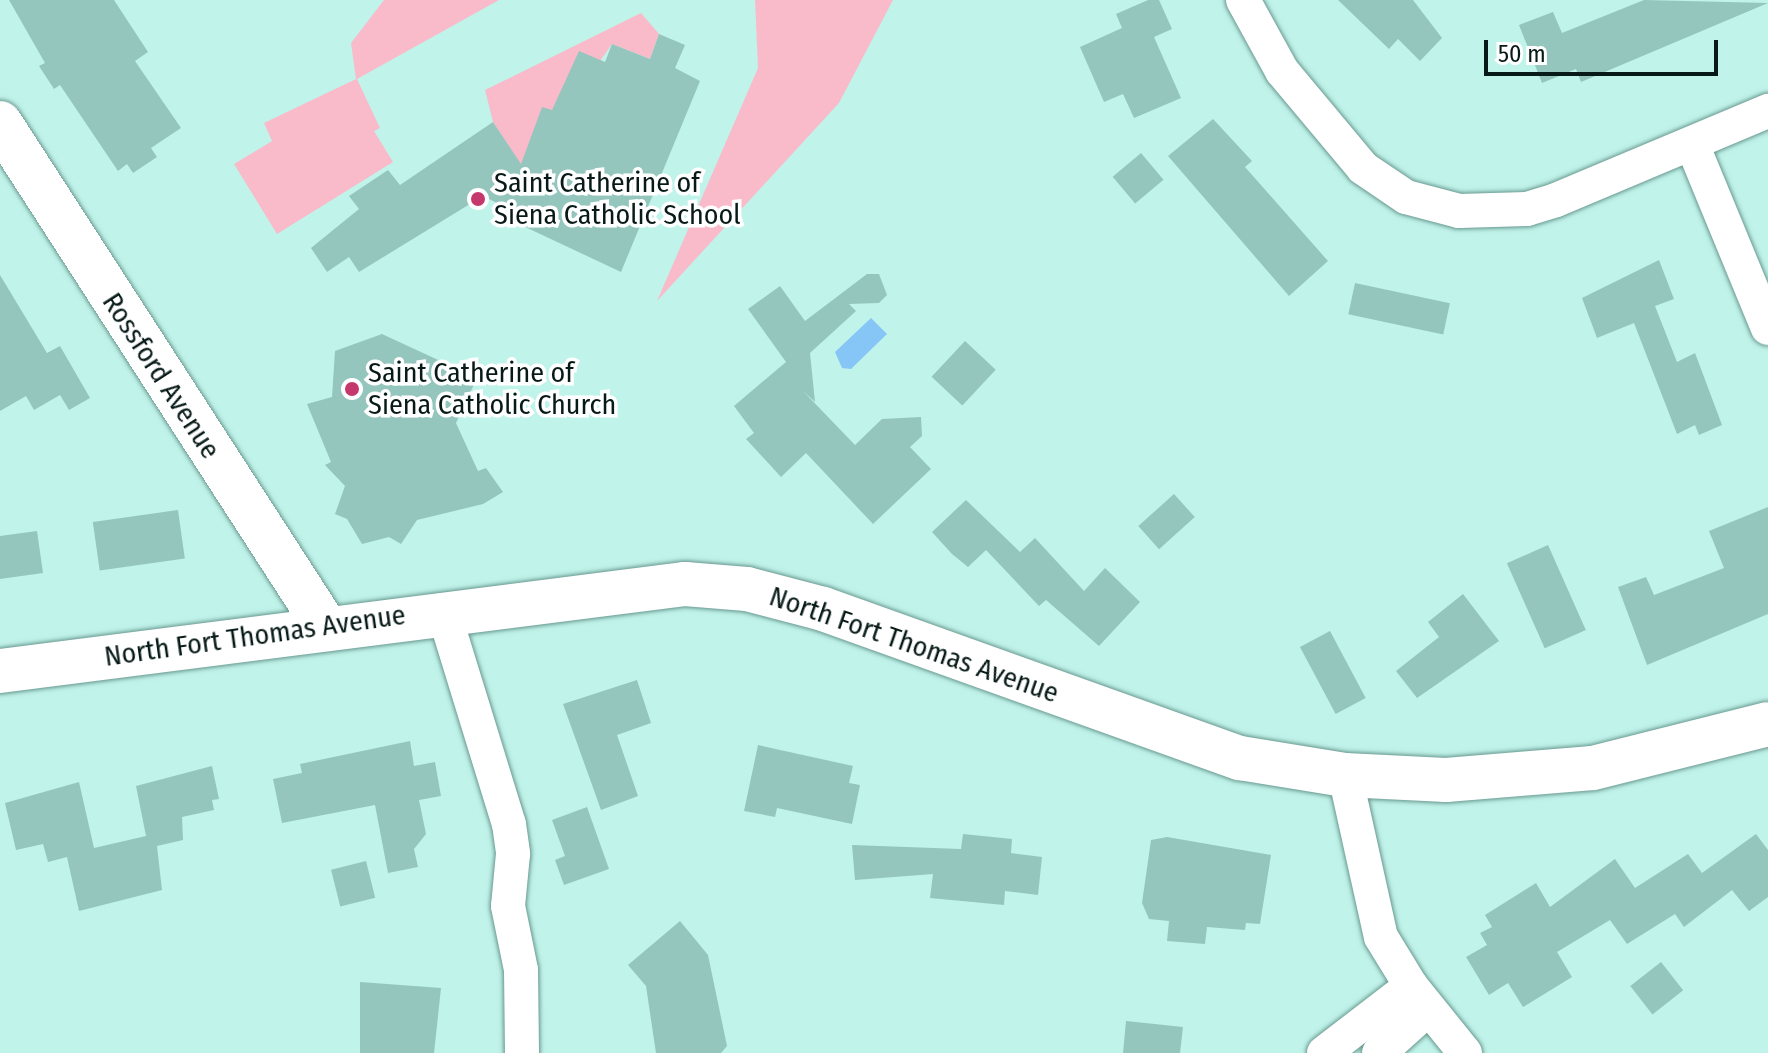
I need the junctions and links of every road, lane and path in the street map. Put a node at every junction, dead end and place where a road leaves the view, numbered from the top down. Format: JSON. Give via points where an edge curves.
{"nodes":[{"id":1,"x":1243,"y":0,"type":"edge"},
{"id":2,"x":1768,"y":111,"type":"edge"},
{"id":3,"x":0,"y":123,"type":"edge"},
{"id":4,"x":1692,"y":144,"type":"junction"},
{"id":5,"x":1768,"y":328,"type":"edge"},
{"id":6,"x":443,"y":610,"type":"junction"},
{"id":7,"x":325,"y":626,"type":"junction"},
{"id":8,"x":0,"y":671,"type":"edge"},
{"id":9,"x":1768,"y":724,"type":"edge"},
{"id":10,"x":1345,"y":775,"type":"junction"},
{"id":11,"x":1419,"y":997,"type":"junction"},
{"id":12,"x":522,"y":1053,"type":"edge"},
{"id":13,"x":1324,"y":1053,"type":"edge"},
{"id":14,"x":1379,"y":1053,"type":"edge"},
{"id":15,"x":1465,"y":1053,"type":"edge"}],
"edges":[{"from":1,"to":4,"type":"street","via":[[1282,71],[1347,151],[1376,179],[1420,202],[1477,213],[1527,209]]},
{"from":2,"to":4,"type":"street"},
{"from":3,"to":7,"type":"street","name":"Rossford Avenue"},
{"from":4,"to":5,"type":"street"},
{"from":6,"to":7,"type":"street","name":"North Fort Thomas Avenue"},
{"from":6,"to":10,"type":"street","name":"North Fort Thomas Avenue","via":[[639,585],[747,589],[888,630],[1240,758]]},
{"from":6,"to":12,"type":"street","via":[[509,824],[513,854],[508,906],[521,970]]},
{"from":7,"to":8,"type":"street","name":"North Fort Thomas Avenue"},
{"from":9,"to":10,"type":"street","name":"North Fort Thomas Avenue","via":[[1593,768],[1446,780]]},
{"from":10,"to":11,"type":"street","via":[[1381,937]]},
{"from":11,"to":13,"type":"street"},
{"from":11,"to":14,"type":"street"},
{"from":11,"to":15,"type":"street"}]}
